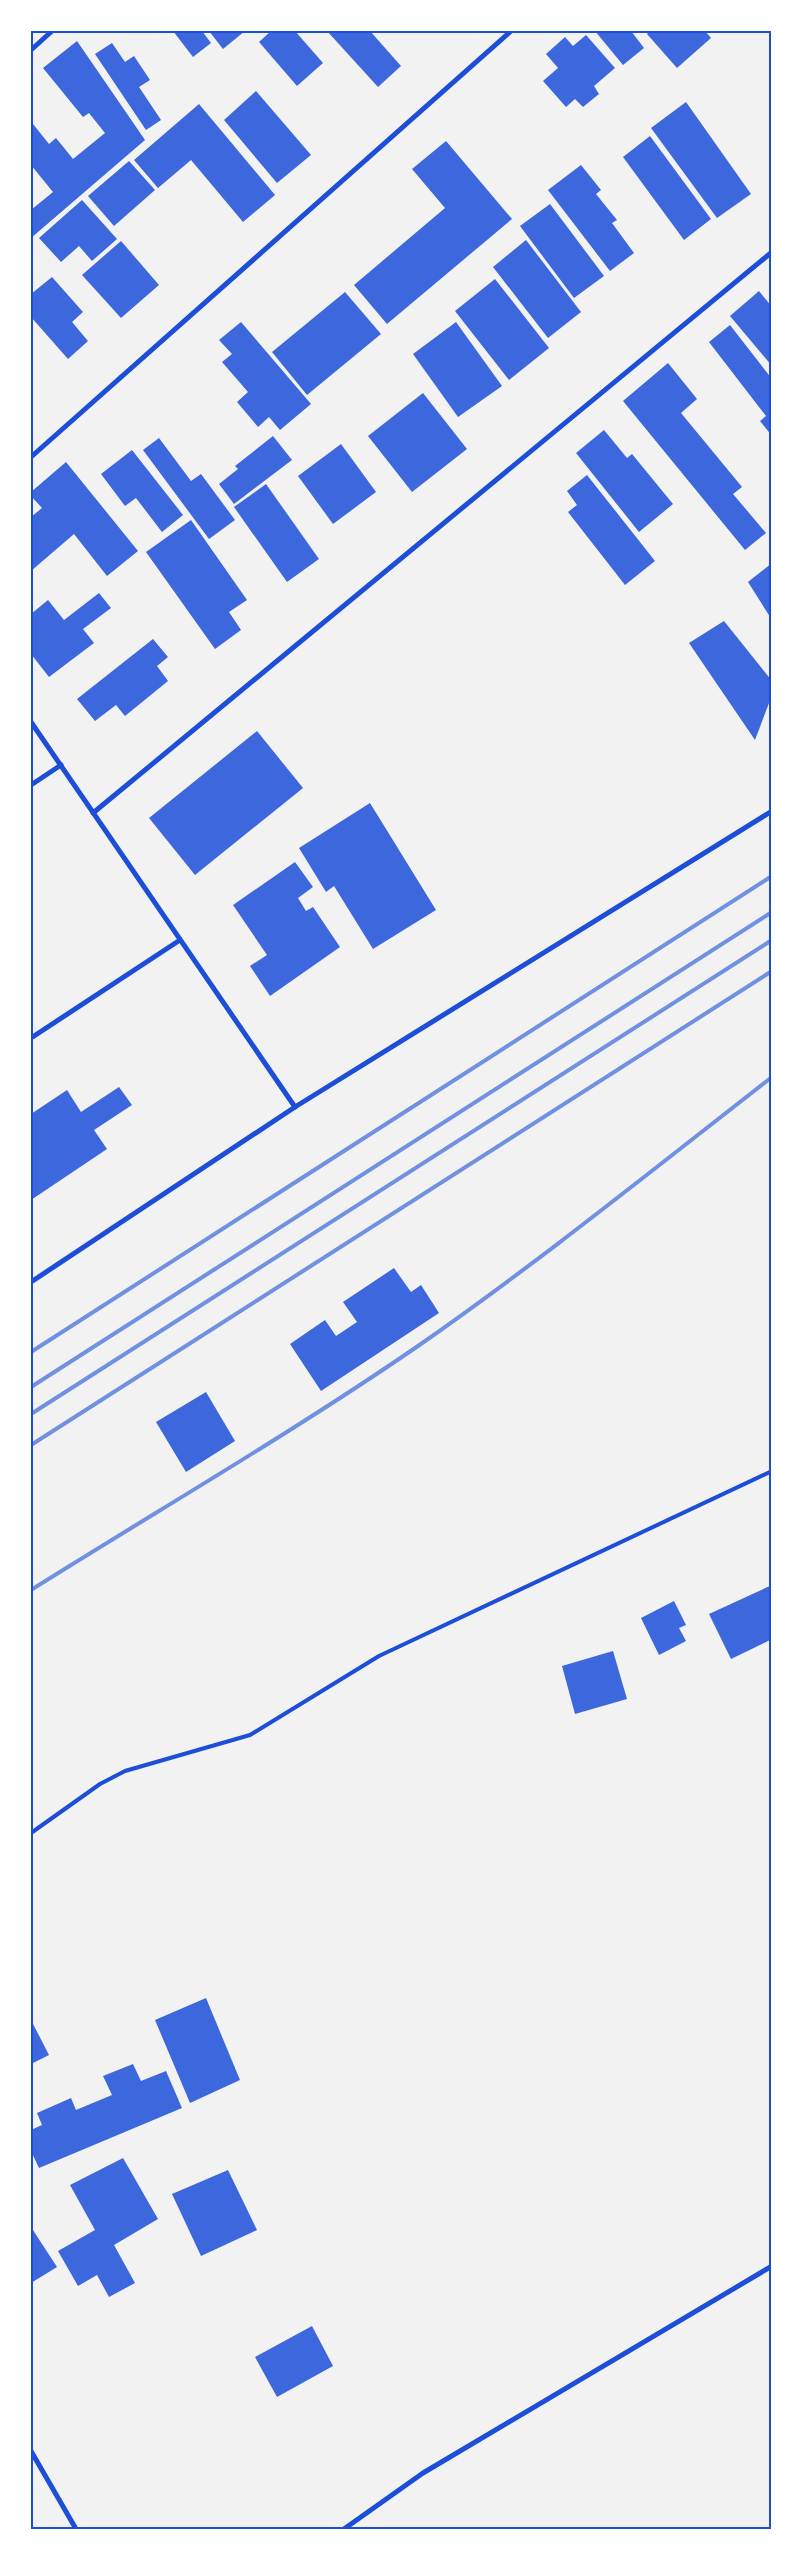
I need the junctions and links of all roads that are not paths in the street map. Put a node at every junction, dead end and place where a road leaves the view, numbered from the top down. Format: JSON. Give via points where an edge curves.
{"nodes":[{"id":1,"x":52,"y":31,"type":"edge"},
{"id":2,"x":511,"y":31,"type":"edge"},
{"id":3,"x":31,"y":50,"type":"edge"},
{"id":4,"x":772,"y":252,"type":"edge"},
{"id":5,"x":31,"y":457,"type":"edge"},
{"id":6,"x":31,"y":722,"type":"edge"},
{"id":7,"x":61,"y":765,"type":"junction"},
{"id":8,"x":31,"y":785,"type":"edge"},
{"id":9,"x":772,"y":811,"type":"edge"},
{"id":10,"x":93,"y":812,"type":"junction"},
{"id":11,"x":180,"y":940,"type":"junction"},
{"id":12,"x":31,"y":1038,"type":"edge"},
{"id":13,"x":295,"y":1107,"type":"junction"},
{"id":14,"x":31,"y":1282,"type":"edge"},
{"id":15,"x":772,"y":1471,"type":"edge"},
{"id":16,"x":31,"y":1833,"type":"edge"},
{"id":17,"x":772,"y":2266,"type":"edge"},
{"id":18,"x":31,"y":2451,"type":"edge"},
{"id":19,"x":76,"y":2529,"type":"edge"},
{"id":20,"x":344,"y":2529,"type":"edge"}],
"edges":[{"from":1,"to":3,"type":"street"},
{"from":2,"to":5,"type":"street"},
{"from":4,"to":10,"type":"street"},
{"from":6,"to":7,"type":"street"},
{"from":7,"to":8,"type":"street"},
{"from":7,"to":10,"type":"street"},
{"from":9,"to":13,"type":"street"},
{"from":10,"to":11,"type":"street"},
{"from":11,"to":12,"type":"street"},
{"from":11,"to":13,"type":"street"},
{"from":13,"to":14,"type":"street"},
{"from":15,"to":16,"type":"lane","via":[[379,1656],[250,1735],[125,1771],[100,1784]]},
{"from":17,"to":20,"type":"street","via":[[423,2473]]},
{"from":18,"to":19,"type":"street"}]}
